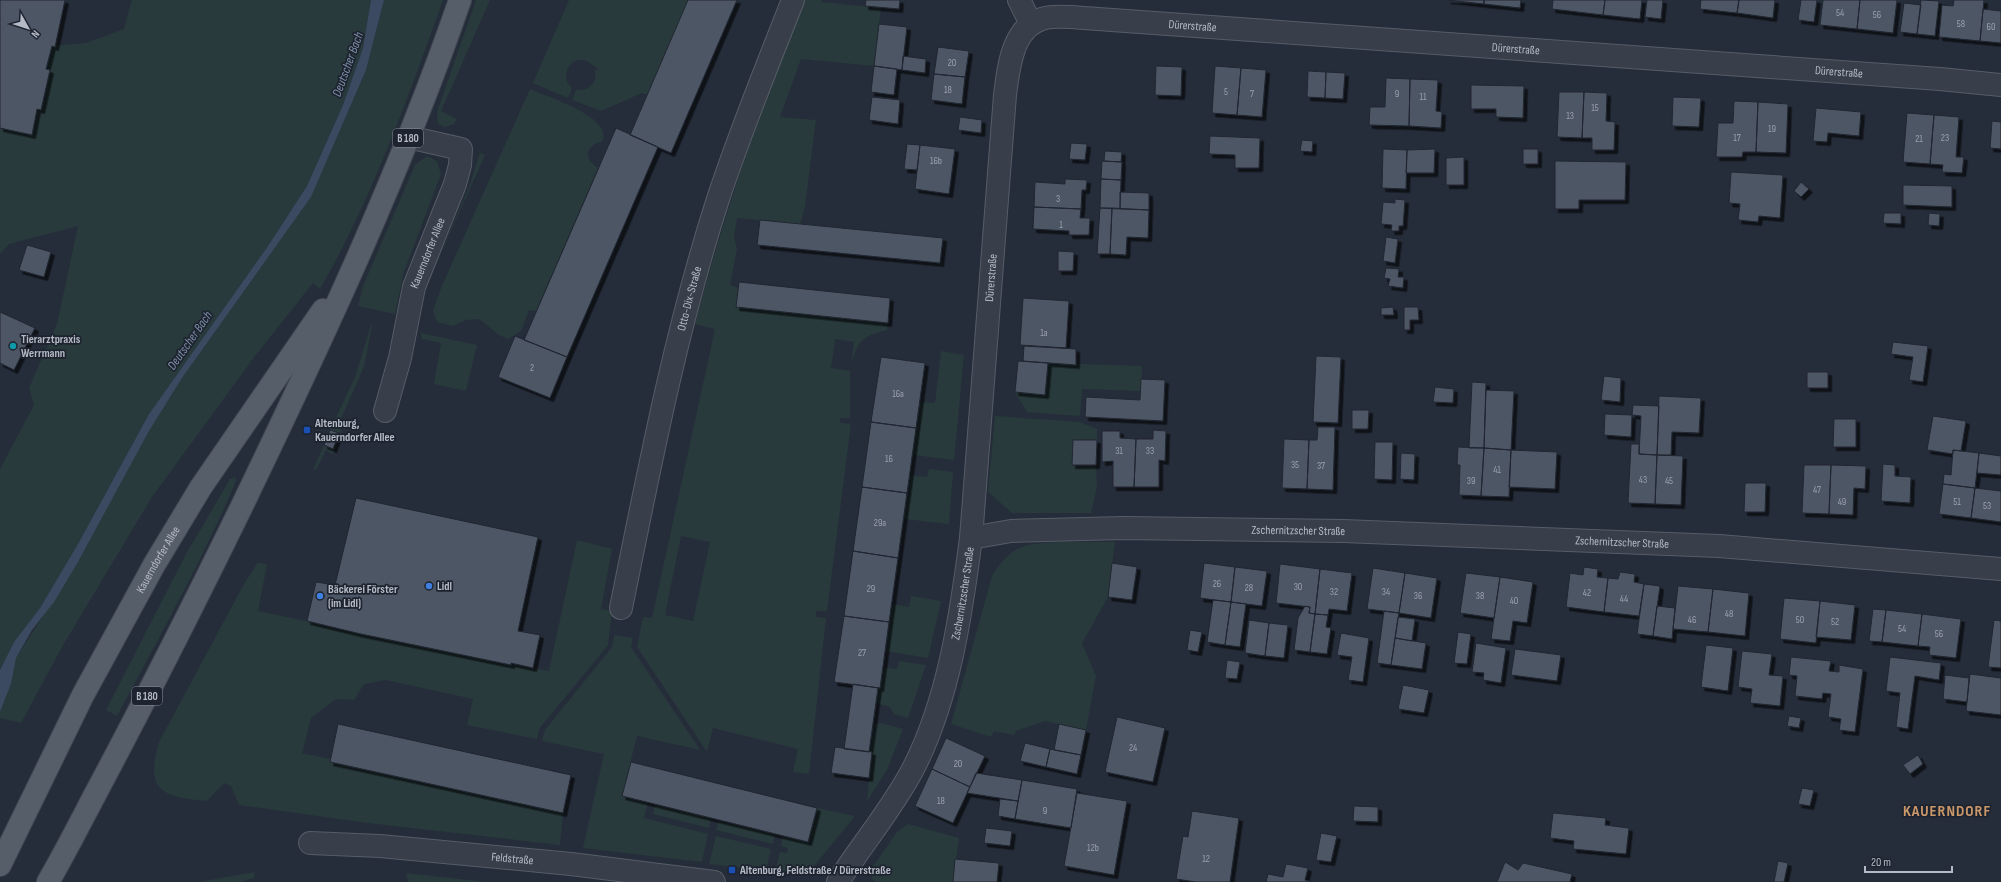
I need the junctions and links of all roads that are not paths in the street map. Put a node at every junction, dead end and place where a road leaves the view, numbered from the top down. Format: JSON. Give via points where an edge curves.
{"nodes":[{"id":1,"x":460,"y":0,"type":"edge"},
{"id":2,"x":793,"y":0,"type":"edge"},
{"id":3,"x":1019,"y":0,"type":"edge"},
{"id":4,"x":1031,"y":24,"type":"junction"},
{"id":5,"x":2001,"y":85,"type":"edge"},
{"id":6,"x":408,"y":137,"type":"junction"},
{"id":7,"x":349,"y":273,"type":"junction"},
{"id":8,"x":385,"y":411,"type":"dead end"},
{"id":9,"x":971,"y":538,"type":"junction"},
{"id":10,"x":2001,"y":569,"type":"edge"},
{"id":11,"x":621,"y":608,"type":"dead end"},
{"id":12,"x":310,"y":843,"type":"dead end"},
{"id":13,"x":0,"y":865,"type":"edge"},
{"id":14,"x":48,"y":882,"type":"edge"},
{"id":15,"x":714,"y":882,"type":"edge"},
{"id":16,"x":838,"y":882,"type":"edge"}],
"edges":[{"from":1,"to":6,"type":"main road","name":"Kauerndorfer Allee","number":"B 180"},
{"from":2,"to":11,"type":"street","name":"Otto-Dix-Straße","via":[[718,199],[695,279],[666,388]]},
{"from":3,"to":4,"type":"street"},
{"from":4,"to":5,"type":"street","name":"Dürerstraße","via":[[1052,17],[1084,18]]},
{"from":4,"to":9,"type":"street","name":"Dürerstraße","via":[[1020,34],[1015,45],[1005,95]]},
{"from":6,"to":7,"type":"main road","name":"Kauerndorfer Allee","number":"B 180"},
{"from":6,"to":8,"type":"street","name":"Kauerndorfer Allee","via":[[461,149],[460,165],[455,184],[414,287],[400,358]]},
{"from":7,"to":13,"type":"main road","name":"Kauerndorfer Allee","number":"B 180","via":[[201,487],[154,565],[83,694]]},
{"from":7,"to":14,"type":"main road","name":"Kauerndorfer Allee","number":"B 180","via":[[310,363],[210,572],[126,738]]},
{"from":9,"to":10,"type":"street","name":"Zschernitzscher Straße","via":[[1011,531],[1124,528],[1343,532],[1719,546]]},
{"from":9,"to":16,"type":"street","name":"Zschernitzscher Straße","via":[[963,600],[933,726],[891,807]]},
{"from":12,"to":15,"type":"street","name":"Feldstraße","via":[[380,846],[571,864]]}]}
